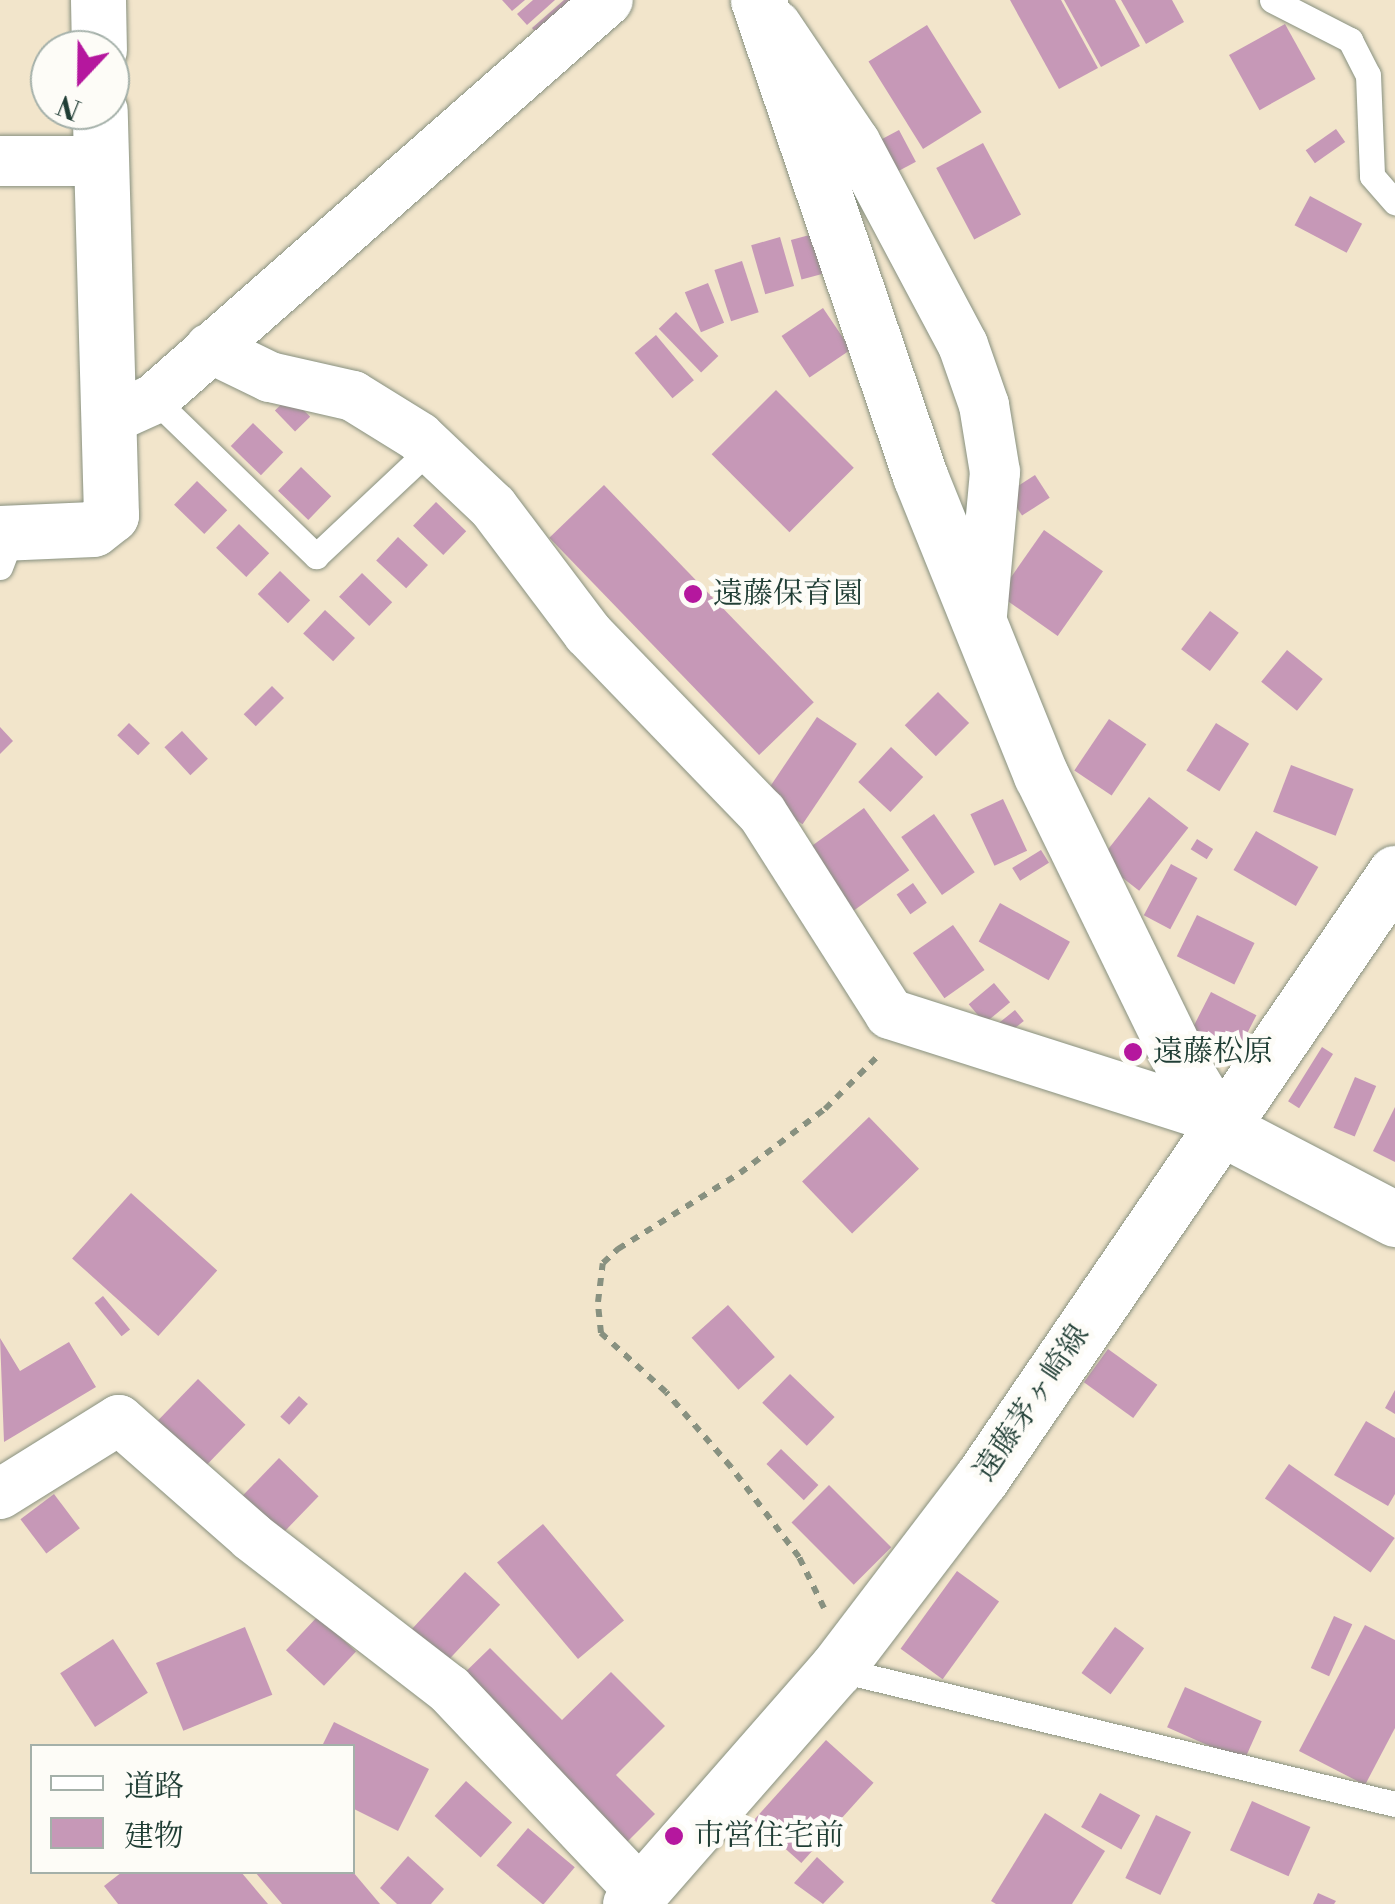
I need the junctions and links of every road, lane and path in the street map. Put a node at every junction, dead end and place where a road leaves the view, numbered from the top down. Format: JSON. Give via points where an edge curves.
{"nodes":[{"id":1,"x":98,"y":0,"type":"edge"},
{"id":2,"x":608,"y":0,"type":"edge"},
{"id":3,"x":759,"y":0,"type":"edge"},
{"id":4,"x":1272,"y":0,"type":"edge"},
{"id":5,"x":99,"y":30,"type":"edge"},
{"id":6,"x":100,"y":136,"type":"edge"},
{"id":7,"x":0,"y":161,"type":"edge"},
{"id":8,"x":1395,"y":202,"type":"edge"},
{"id":9,"x":210,"y":348,"type":"junction"},
{"id":10,"x":132,"y":409,"type":"junction"},
{"id":11,"x":430,"y":448,"type":"junction"},
{"id":12,"x":4,"y":544,"type":"edge"},
{"id":13,"x":981,"y":626,"type":"junction"},
{"id":14,"x":1395,"y":874,"type":"edge"},
{"id":15,"x":912,"y":1022,"type":"junction"},
{"id":16,"x":1216,"y":1122,"type":"junction"},
{"id":17,"x":1395,"y":1219,"type":"edge"},
{"id":18,"x":0,"y":1494,"type":"edge"},
{"id":19,"x":841,"y":1662,"type":"junction"},
{"id":20,"x":1395,"y":1804,"type":"edge"},
{"id":21,"x":636,"y":1898,"type":"edge"}],
"edges":[{"from":1,"to":5,"type":"street"},
{"from":2,"to":9,"type":"street"},
{"from":3,"to":13,"type":"street","via":[[920,476]]},
{"from":3,"to":13,"type":"street","via":[[855,142],[963,345],[979,390],[994,472]]},
{"from":4,"to":8,"type":"lane","via":[[1350,40],[1368,74],[1372,176]]},
{"from":6,"to":7,"type":"street"},
{"from":6,"to":10,"type":"street"},
{"from":9,"to":10,"type":"street"},
{"from":9,"to":11,"type":"street","via":[[270,376],[352,396]]},
{"from":10,"to":11,"type":"lane","via":[[316,556]]},
{"from":10,"to":12,"type":"street","via":[[111,515],[93,530]]},
{"from":11,"to":15,"type":"street","via":[[493,507],[588,633],[762,814],[861,976],[890,1014]]},
{"from":13,"to":16,"type":"street","via":[[1041,776]]},
{"from":14,"to":16,"type":"street","name":"遠藤茅ヶ崎線"},
{"from":15,"to":16,"type":"street"},
{"from":15,"to":19,"type":"path","via":[[825,1109],[740,1173],[618,1248],[604,1263],[598,1302],[600,1333],[666,1392],[800,1557]]},
{"from":16,"to":17,"type":"street"},
{"from":16,"to":19,"type":"street","name":"遠藤茅ヶ崎線","via":[[981,1478]]},
{"from":18,"to":21,"type":"street","via":[[119,1420],[252,1537],[448,1689]]},
{"from":19,"to":20,"type":"lane"},
{"from":19,"to":21,"type":"street","name":"遠藤茅ヶ崎線"}]}
